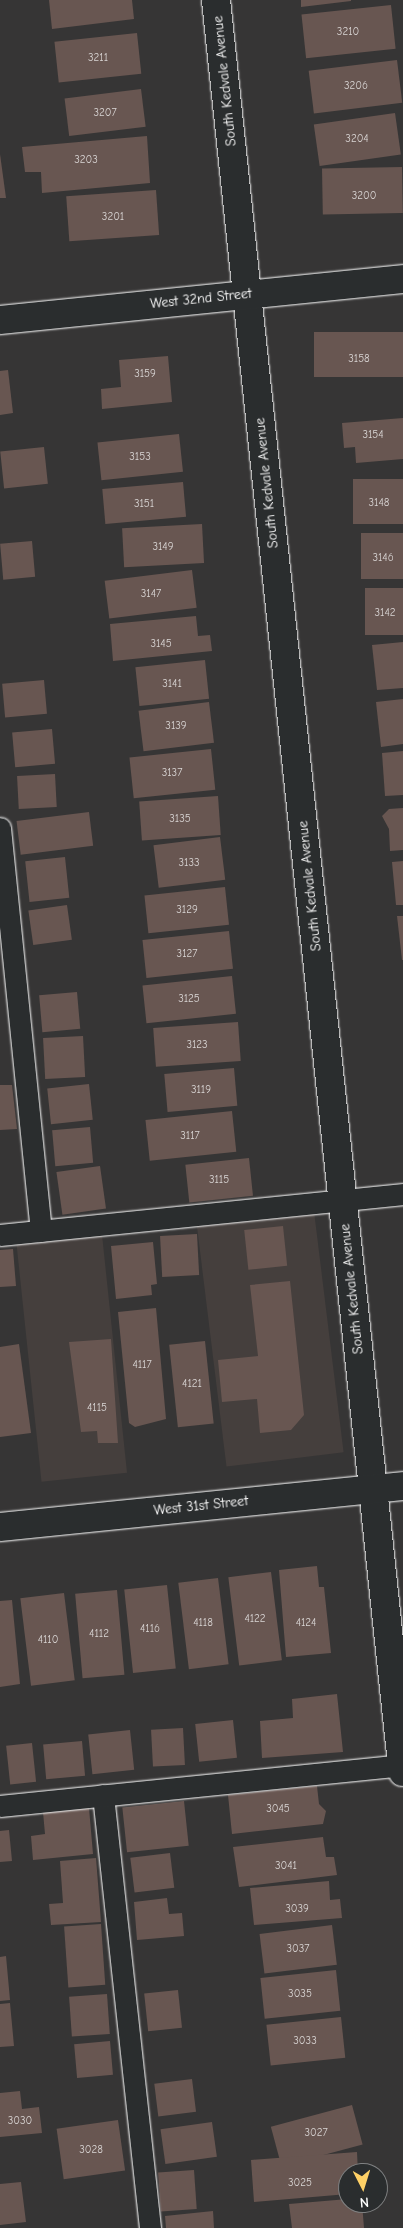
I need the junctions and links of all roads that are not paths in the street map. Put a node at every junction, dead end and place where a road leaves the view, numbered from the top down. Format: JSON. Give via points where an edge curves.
{"nodes":[{"id":1,"x":216,"y":0,"type":"edge"},
{"id":2,"x":403,"y":279,"type":"edge"},
{"id":3,"x":247,"y":295,"type":"junction"},
{"id":4,"x":0,"y":320,"type":"edge"},
{"id":5,"x":0,"y":828,"type":"edge"},
{"id":6,"x":403,"y":1194,"type":"edge"},
{"id":7,"x":343,"y":1200,"type":"junction"},
{"id":8,"x":41,"y":1231,"type":"junction"},
{"id":9,"x":0,"y":1236,"type":"edge"},
{"id":10,"x":403,"y":1486,"type":"edge"},
{"id":11,"x":374,"y":1489,"type":"junction"},
{"id":12,"x":0,"y":1527,"type":"edge"},
{"id":13,"x":403,"y":1767,"type":"edge"},
{"id":14,"x":103,"y":1795,"type":"junction"},
{"id":15,"x":0,"y":1806,"type":"edge"},
{"id":16,"x":150,"y":2228,"type":"edge"}],
"edges":[{"from":1,"to":3,"type":"street","name":"South Kedvale Avenue"},
{"from":2,"to":3,"type":"street","name":"West 32nd Street"},
{"from":3,"to":4,"type":"street","name":"West 32nd Street"},
{"from":3,"to":7,"type":"street","name":"South Kedvale Avenue"},
{"from":5,"to":8,"type":"lane"},
{"from":6,"to":7,"type":"lane"},
{"from":7,"to":8,"type":"lane"},
{"from":7,"to":11,"type":"street","name":"South Kedvale Avenue"},
{"from":8,"to":9,"type":"lane"},
{"from":10,"to":11,"type":"street","name":"West 31st Street"},
{"from":11,"to":12,"type":"street","name":"West 31st Street"},
{"from":11,"to":13,"type":"street","name":"South Kedvale Avenue"},
{"from":13,"to":14,"type":"lane"},
{"from":14,"to":15,"type":"lane"},
{"from":14,"to":16,"type":"lane"}]}
